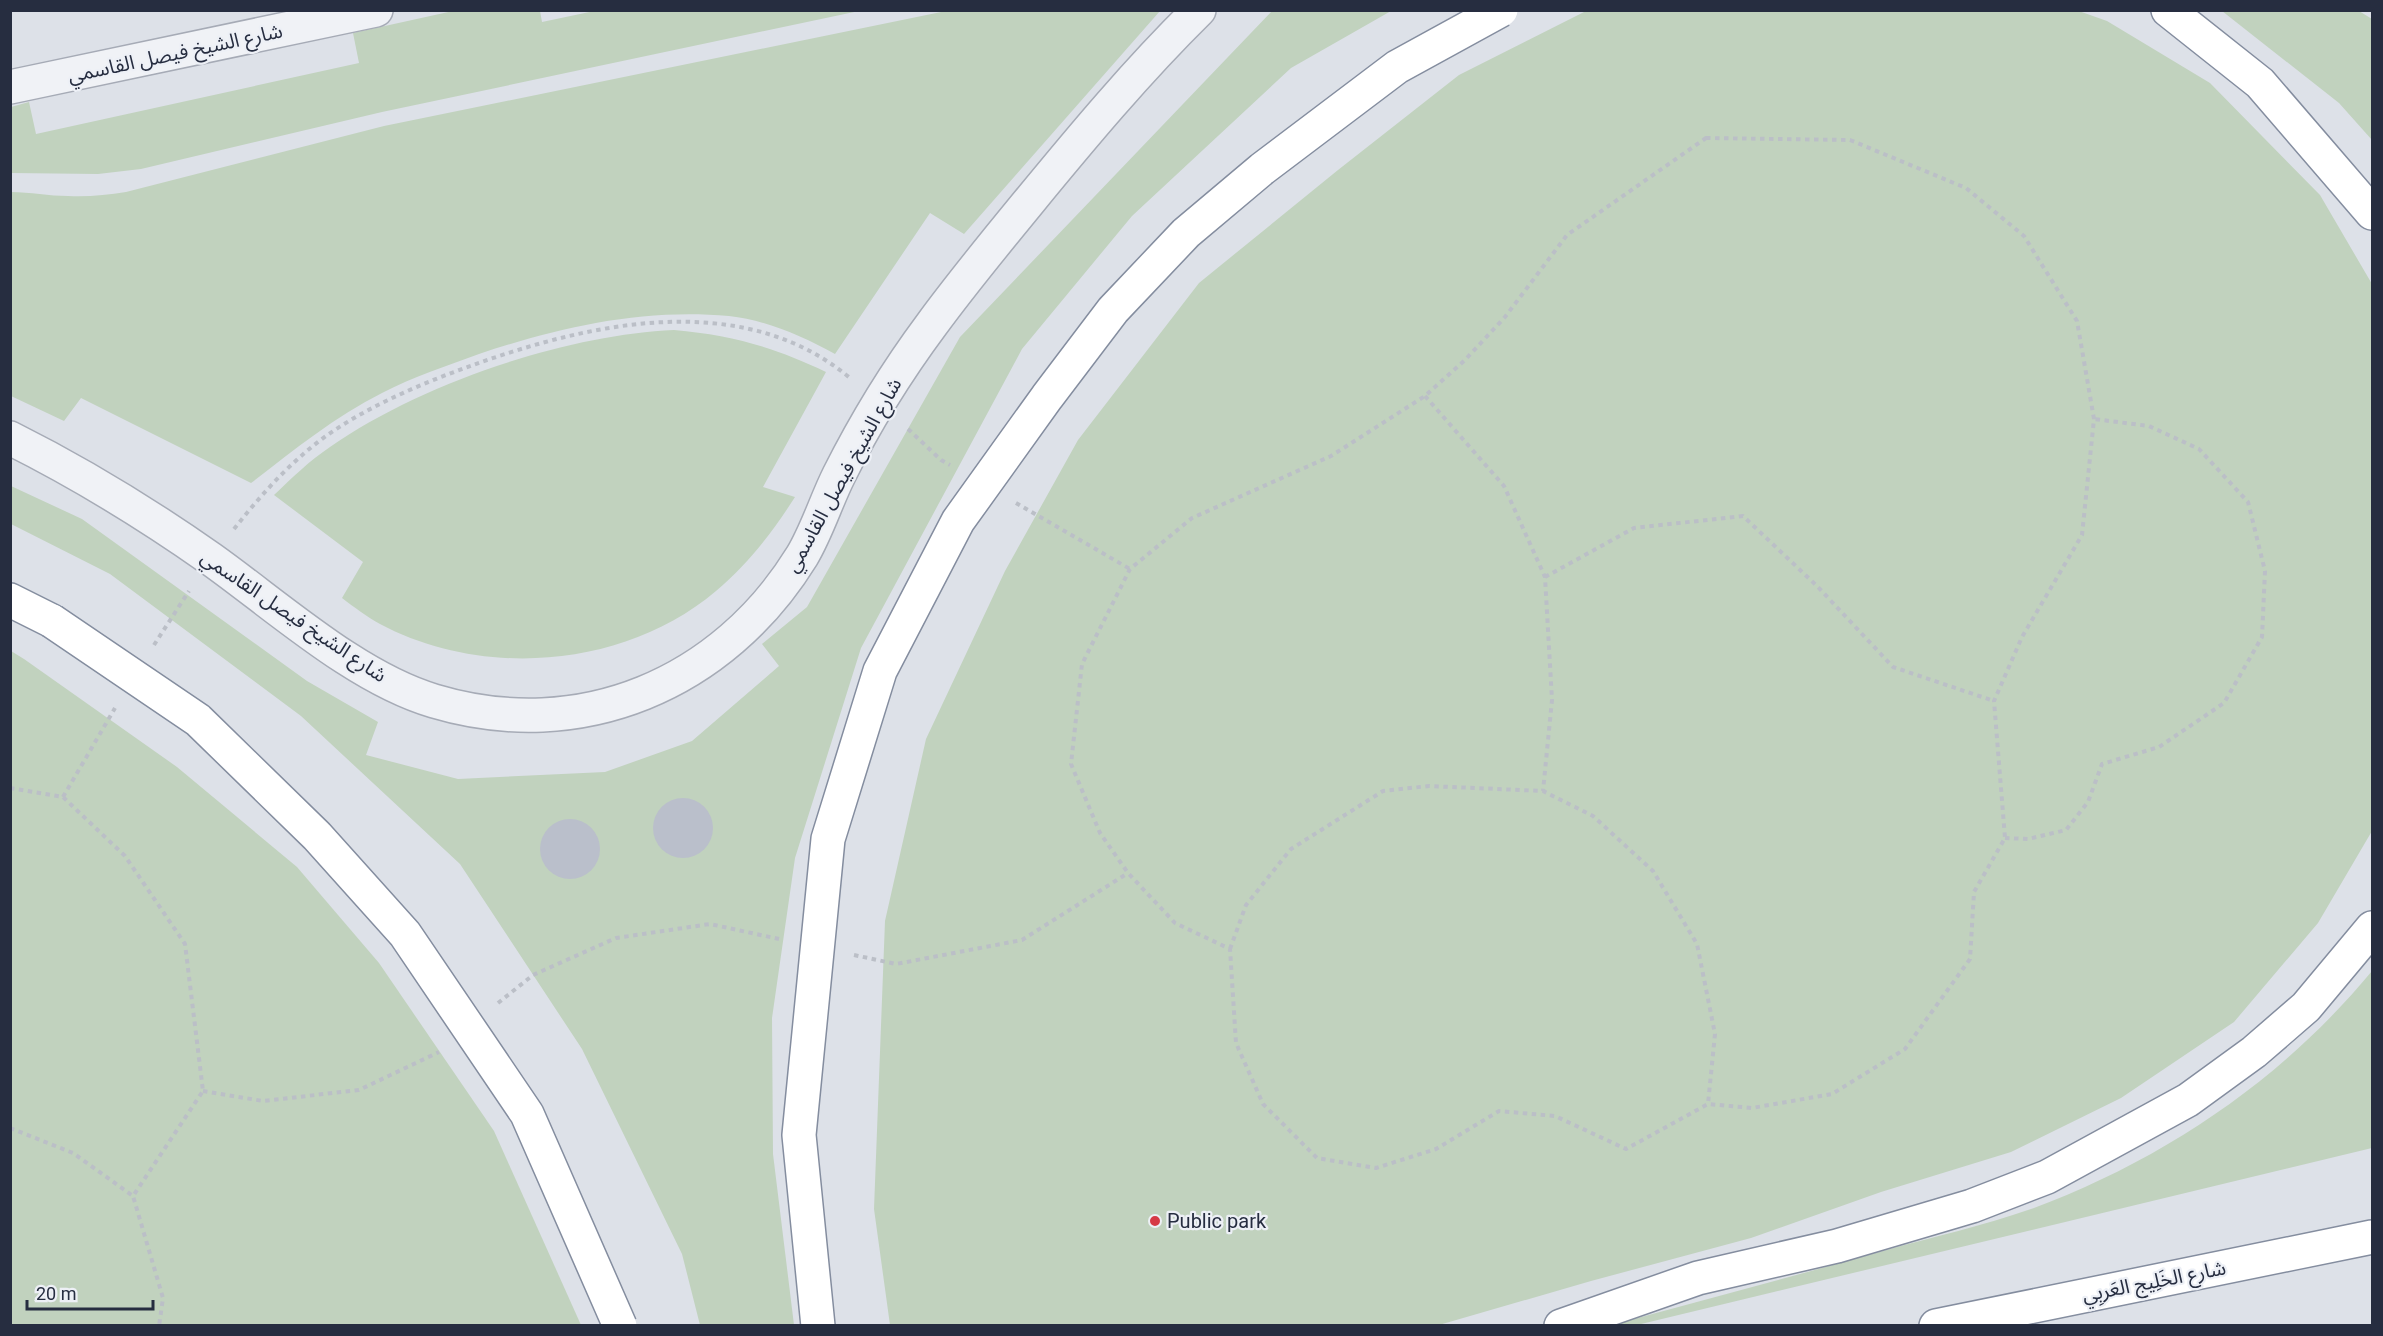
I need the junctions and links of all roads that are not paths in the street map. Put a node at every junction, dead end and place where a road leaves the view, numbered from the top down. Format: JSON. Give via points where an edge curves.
{"nodes":[{"id":1,"x":376,"y":10,"type":"edge"},
{"id":2,"x":1199,"y":10,"type":"edge"},
{"id":3,"x":1501,"y":10,"type":"edge"},
{"id":4,"x":2168,"y":10,"type":"edge"},
{"id":5,"x":10,"y":87,"type":"edge"},
{"id":6,"x":2373,"y":213,"type":"edge"},
{"id":7,"x":10,"y":438,"type":"edge"},
{"id":8,"x":10,"y":600,"type":"edge"},
{"id":9,"x":2373,"y":928,"type":"edge"},
{"id":10,"x":2373,"y":1237,"type":"edge"},
{"id":11,"x":620,"y":1326,"type":"edge"},
{"id":12,"x":818,"y":1326,"type":"edge"},
{"id":13,"x":1561,"y":1326,"type":"edge"},
{"id":14,"x":1936,"y":1326,"type":"edge"}],
"edges":[{"from":1,"to":5,"type":"street","name":"شارع الشيخ فيصل القاسمي"},
{"from":2,"to":7,"type":"street","name":"شارع الشيخ فيصل القاسمي","via":[[1101,115],[931,325],[849,455],[805,552],[770,604],[725,647],[673,681],[615,704],[554,715],[492,714],[432,701],[375,676],[119,497]]},
{"from":3,"to":12,"type":"highway","bridge":true,"via":[[1396,67],[1298,142],[1186,233],[1113,310],[958,520],[880,670],[828,838],[800,1135]]},
{"from":4,"to":6,"type":"highway","via":[[2260,83]]},
{"from":8,"to":11,"type":"highway","bridge":true,"via":[[52,621],[198,720],[317,836],[405,934],[526,1114]]},
{"from":9,"to":13,"type":"highway","via":[[2306,1007],[2254,1052],[2188,1100],[2047,1177],[1972,1206],[1837,1246],[1698,1278]]},
{"from":10,"to":14,"type":"highway","name":"شارع الخَلِيج العَربِي"}]}
